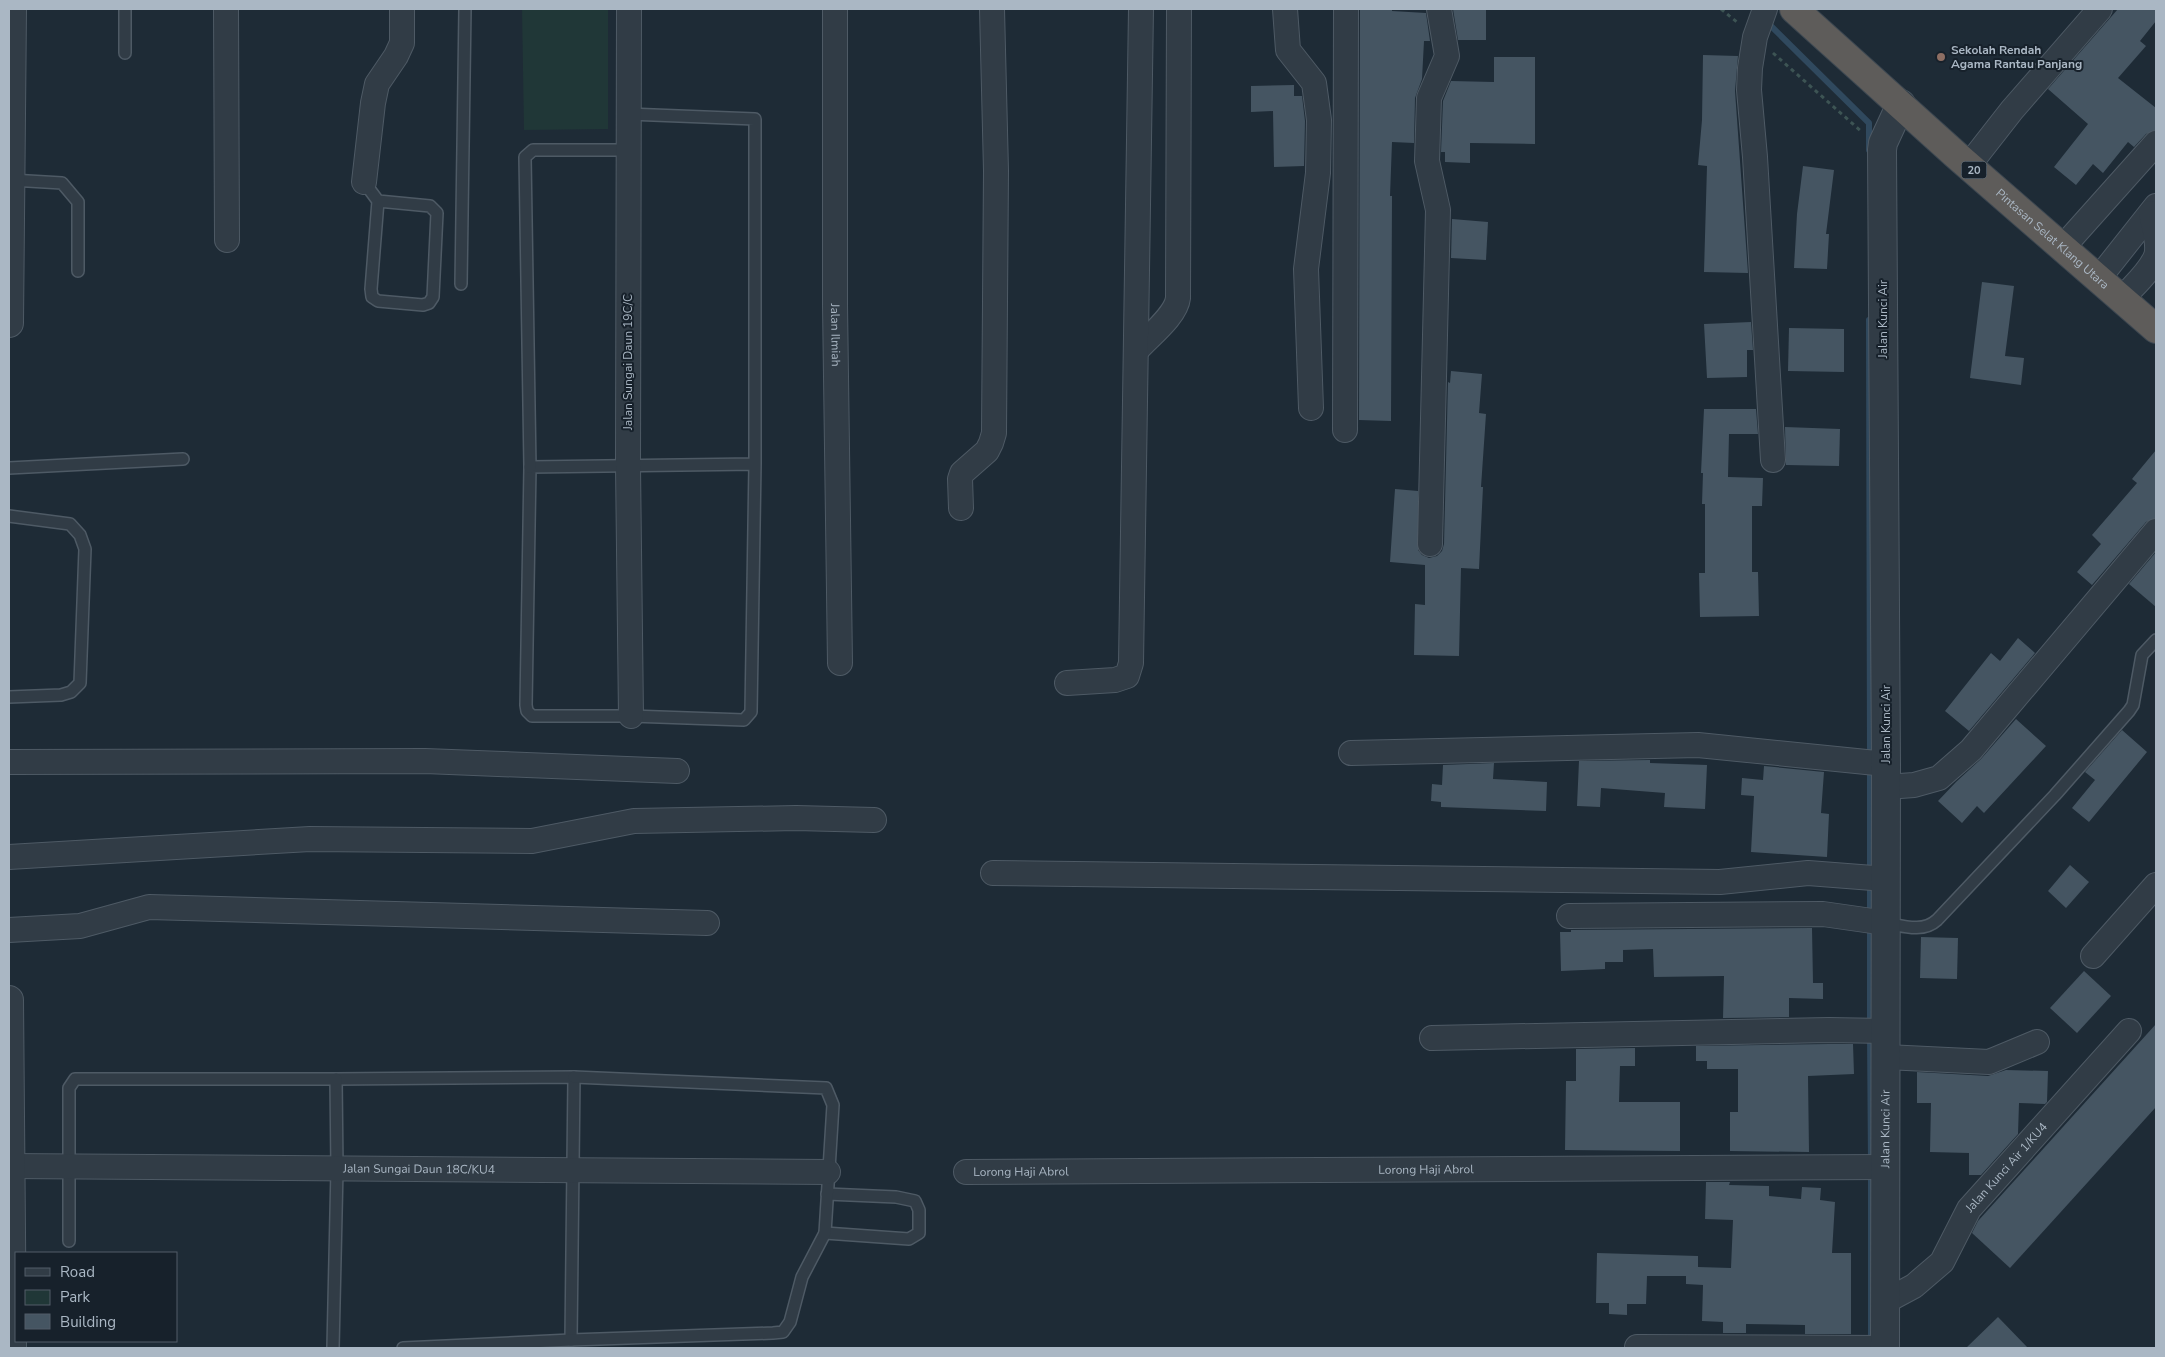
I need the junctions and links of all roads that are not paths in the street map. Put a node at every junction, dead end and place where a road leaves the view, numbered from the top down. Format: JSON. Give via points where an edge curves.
{"nodes":[{"id":1,"x":12,"y":9,"type":"edge"},
{"id":2,"x":125,"y":9,"type":"edge"},
{"id":3,"x":226,"y":9,"type":"edge"},
{"id":4,"x":402,"y":9,"type":"edge"},
{"id":5,"x":465,"y":9,"type":"edge"},
{"id":6,"x":629,"y":9,"type":"edge"},
{"id":7,"x":836,"y":9,"type":"edge"},
{"id":8,"x":992,"y":9,"type":"edge"},
{"id":9,"x":1141,"y":9,"type":"edge"},
{"id":10,"x":1179,"y":9,"type":"edge"},
{"id":11,"x":1285,"y":9,"type":"edge"},
{"id":12,"x":1346,"y":9,"type":"edge"},
{"id":13,"x":1439,"y":9,"type":"edge"},
{"id":14,"x":1766,"y":9,"type":"edge"},
{"id":15,"x":1794,"y":9,"type":"edge"},
{"id":16,"x":2100,"y":9,"type":"edge"},
{"id":17,"x":125,"y":53,"type":"dead end"},
{"id":18,"x":1902,"y":104,"type":"junction"},
{"id":19,"x":628,"y":114,"type":"junction"},
{"id":20,"x":2156,"y":143,"type":"edge"},
{"id":21,"x":628,"y":150,"type":"junction"},
{"id":22,"x":1969,"y":165,"type":"junction"},
{"id":23,"x":9,"y":180,"type":"edge"},
{"id":24,"x":364,"y":182,"type":"joint"},
{"id":25,"x":378,"y":202,"type":"junction"},
{"id":26,"x":2153,"y":210,"type":"edge"},
{"id":27,"x":227,"y":240,"type":"dead end"},
{"id":28,"x":2062,"y":247,"type":"junction"},
{"id":29,"x":78,"y":272,"type":"dead end"},
{"id":30,"x":9,"y":278,"type":"edge"},
{"id":31,"x":2099,"y":278,"type":"junction"},
{"id":32,"x":461,"y":284,"type":"dead end"},
{"id":33,"x":2122,"y":299,"type":"junction"},
{"id":34,"x":9,"y":323,"type":"edge"},
{"id":35,"x":2156,"y":329,"type":"edge"},
{"id":36,"x":1136,"y":351,"type":"junction"},
{"id":37,"x":1311,"y":408,"type":"dead end"},
{"id":38,"x":1345,"y":430,"type":"dead end"},
{"id":39,"x":183,"y":459,"type":"dead end"},
{"id":40,"x":1773,"y":460,"type":"dead end"},
{"id":41,"x":755,"y":464,"type":"junction"},
{"id":42,"x":530,"y":466,"type":"junction"},
{"id":43,"x":628,"y":466,"type":"junction"},
{"id":44,"x":9,"y":468,"type":"edge"},
{"id":45,"x":961,"y":508,"type":"dead end"},
{"id":46,"x":9,"y":516,"type":"edge"},
{"id":47,"x":2156,"y":531,"type":"edge"},
{"id":48,"x":1430,"y":544,"type":"dead end"},
{"id":49,"x":2156,"y":640,"type":"edge"},
{"id":50,"x":840,"y":663,"type":"dead end"},
{"id":51,"x":1067,"y":683,"type":"dead end"},
{"id":52,"x":9,"y":697,"type":"edge"},
{"id":53,"x":630,"y":716,"type":"junction"},
{"id":54,"x":1350,"y":753,"type":"dead end"},
{"id":55,"x":9,"y":762,"type":"edge"},
{"id":56,"x":1878,"y":769,"type":"junction"},
{"id":57,"x":677,"y":770,"type":"dead end"},
{"id":58,"x":874,"y":820,"type":"dead end"},
{"id":59,"x":9,"y":857,"type":"edge"},
{"id":60,"x":994,"y":873,"type":"dead end"},
{"id":61,"x":1875,"y":878,"type":"junction"},
{"id":62,"x":2156,"y":885,"type":"edge"},
{"id":63,"x":1569,"y":916,"type":"dead end"},
{"id":64,"x":1875,"y":922,"type":"junction"},
{"id":65,"x":706,"y":923,"type":"dead end"},
{"id":66,"x":9,"y":930,"type":"edge"},
{"id":67,"x":2094,"y":956,"type":"dead end"},
{"id":68,"x":9,"y":1000,"type":"edge"},
{"id":69,"x":2129,"y":1032,"type":"dead end"},
{"id":70,"x":1432,"y":1038,"type":"dead end"},
{"id":71,"x":1878,"y":1038,"type":"junction"},
{"id":72,"x":2036,"y":1042,"type":"dead end"},
{"id":73,"x":574,"y":1078,"type":"junction"},
{"id":74,"x":336,"y":1079,"type":"junction"},
{"id":75,"x":10,"y":1166,"type":"edge"},
{"id":76,"x":69,"y":1167,"type":"junction"},
{"id":77,"x":1876,"y":1167,"type":"junction"},
{"id":78,"x":337,"y":1169,"type":"junction"},
{"id":79,"x":572,"y":1170,"type":"junction"},
{"id":80,"x":966,"y":1172,"type":"dead end"},
{"id":81,"x":828,"y":1183,"type":"junction"},
{"id":82,"x":825,"y":1233,"type":"junction"},
{"id":83,"x":69,"y":1241,"type":"dead end"},
{"id":84,"x":1886,"y":1301,"type":"junction"},
{"id":85,"x":571,"y":1340,"type":"junction"},
{"id":86,"x":1637,"y":1347,"type":"edge"},
{"id":87,"x":12,"y":1348,"type":"edge"},
{"id":88,"x":334,"y":1348,"type":"edge"},
{"id":89,"x":402,"y":1348,"type":"edge"},
{"id":90,"x":1878,"y":1348,"type":"edge"}],
"edges":[{"from":1,"to":23,"type":"street"},
{"from":2,"to":17,"type":"lane"},
{"from":3,"to":27,"type":"street"},
{"from":4,"to":24,"type":"street","via":[[402,43],[377,84]]},
{"from":5,"to":32,"type":"lane"},
{"from":6,"to":19,"type":"street","name":"Jalan Sungai Daun 19C/C"},
{"from":7,"to":50,"type":"street","name":"Jalan Ilmiah","via":[[835,305]]},
{"from":8,"to":45,"type":"street","via":[[996,171],[994,433],[987,451],[962,473]]},
{"from":9,"to":36,"type":"street"},
{"from":10,"to":36,"type":"street","via":[[1178,298],[1172,312]]},
{"from":11,"to":37,"type":"street","via":[[1288,50],[1314,83],[1319,120],[1318,173],[1306,269]]},
{"from":12,"to":38,"type":"street"},
{"from":13,"to":48,"type":"street","via":[[1447,56],[1428,98],[1427,152],[1438,210]]},
{"from":14,"to":40,"type":"street","via":[[1755,37],[1749,90]]},
{"from":15,"to":18,"type":"highway","name":"Pintasan Selat Klang Utara","number":"20"},
{"from":16,"to":22,"type":"street","via":[[2006,117]]},
{"from":18,"to":22,"type":"highway","name":"Pintasan Selat Klang Utara","number":"20"},
{"from":18,"to":56,"type":"street","name":"Jalan Kunci Air","via":[[1882,150]]},
{"from":19,"to":21,"type":"street","name":"Jalan Sungai Daun 19C/C"},
{"from":19,"to":41,"type":"lane","via":[[755,119]]},
{"from":20,"to":28,"type":"street"},
{"from":21,"to":42,"type":"lane","via":[[533,150],[525,157]]},
{"from":21,"to":43,"type":"street","name":"Jalan Sungai Daun 19C/C"},
{"from":22,"to":28,"type":"highway","name":"Pintasan Selat Klang Utara","number":"20"},
{"from":23,"to":29,"type":"lane","via":[[62,183],[78,202]]},
{"from":23,"to":30,"type":"street"},
{"from":24,"to":25,"type":"lane"},
{"from":25,"to":25,"type":"lane","via":[[435,208],[433,297],[429,303],[378,302],[372,297],[370,289]]},
{"from":26,"to":31,"type":"street"},
{"from":26,"to":33,"type":"street","via":[[2156,255]]},
{"from":28,"to":31,"type":"highway","name":"Pintasan Selat Klang Utara","number":"20"},
{"from":30,"to":34,"type":"street"},
{"from":31,"to":33,"type":"highway","name":"Pintasan Selat Klang Utara","number":"20"},
{"from":33,"to":35,"type":"highway","name":"Pintasan Selat Klang Utara","number":"20"},
{"from":36,"to":51,"type":"street","via":[[1131,663],[1126,676],[1115,680]]},
{"from":39,"to":44,"type":"lane"},
{"from":41,"to":43,"type":"lane"},
{"from":41,"to":53,"type":"lane","via":[[749,717],[744,720]]},
{"from":42,"to":43,"type":"lane"},
{"from":42,"to":53,"type":"lane","via":[[527,711],[532,716]]},
{"from":43,"to":53,"type":"street","name":"Jalan Sungai Daun 19C/C"},
{"from":46,"to":52,"type":"lane","via":[[70,524],[80,535],[85,548],[80,683],[71,692],[61,695]]},
{"from":47,"to":56,"type":"street","via":[[1971,750],[1939,778],[1914,785]]},
{"from":49,"to":64,"type":"lane","via":[[2142,655],[2133,705],[2129,711],[1937,920],[1922,928]]},
{"from":54,"to":56,"type":"street","via":[[1698,745]]},
{"from":55,"to":57,"type":"street","via":[[424,761]]},
{"from":56,"to":61,"type":"street","name":"Jalan Kunci Air"},
{"from":58,"to":59,"type":"street","via":[[634,821],[532,841],[310,838]]},
{"from":60,"to":61,"type":"street","via":[[1710,882],[1808,873]]},
{"from":61,"to":64,"type":"street","name":"Jalan Kunci Air"},
{"from":62,"to":67,"type":"street"},
{"from":63,"to":64,"type":"street","via":[[1823,914]]},
{"from":64,"to":71,"type":"street","name":"Jalan Kunci Air"},
{"from":65,"to":66,"type":"street","via":[[149,906],[80,926]]},
{"from":68,"to":75,"type":"street"},
{"from":69,"to":84,"type":"street","name":"Jalan Kunci Air 1/KU4","via":[[1969,1209],[1942,1262],[1914,1286]]},
{"from":70,"to":71,"type":"street","via":[[1819,1030]]},
{"from":71,"to":72,"type":"street","via":[[1989,1062]]},
{"from":71,"to":77,"type":"street","name":"Jalan Kunci Air"},
{"from":73,"to":74,"type":"lane"},
{"from":73,"to":79,"type":"lane"},
{"from":73,"to":81,"type":"lane","via":[[826,1088],[833,1105]]},
{"from":74,"to":76,"type":"lane","via":[[75,1079],[69,1088]]},
{"from":74,"to":78,"type":"lane"},
{"from":75,"to":76,"type":"street","name":"Jalan Sungai Daun 18C/KU4"},
{"from":75,"to":87,"type":"street"},
{"from":76,"to":78,"type":"street","name":"Jalan Sungai Daun 18C/KU4"},
{"from":76,"to":83,"type":"lane"},
{"from":77,"to":80,"type":"street","name":"Lorong Haji Abrol"},
{"from":77,"to":84,"type":"street","name":"Jalan Kunci Air"},
{"from":78,"to":79,"type":"street","name":"Jalan Sungai Daun 18C/KU4"},
{"from":78,"to":88,"type":"lane"},
{"from":79,"to":81,"type":"street","name":"Jalan Sungai Daun 18C/KU4"},
{"from":79,"to":85,"type":"lane"},
{"from":81,"to":82,"type":"lane"},
{"from":81,"to":82,"type":"lane","via":[[915,1201],[919,1210],[919,1233],[909,1239]]},
{"from":82,"to":85,"type":"lane","via":[[802,1277],[790,1322],[783,1332]]},
{"from":84,"to":90,"type":"street","name":"Jalan Kunci Air"},
{"from":85,"to":89,"type":"lane"},
{"from":86,"to":90,"type":"street"}]}
